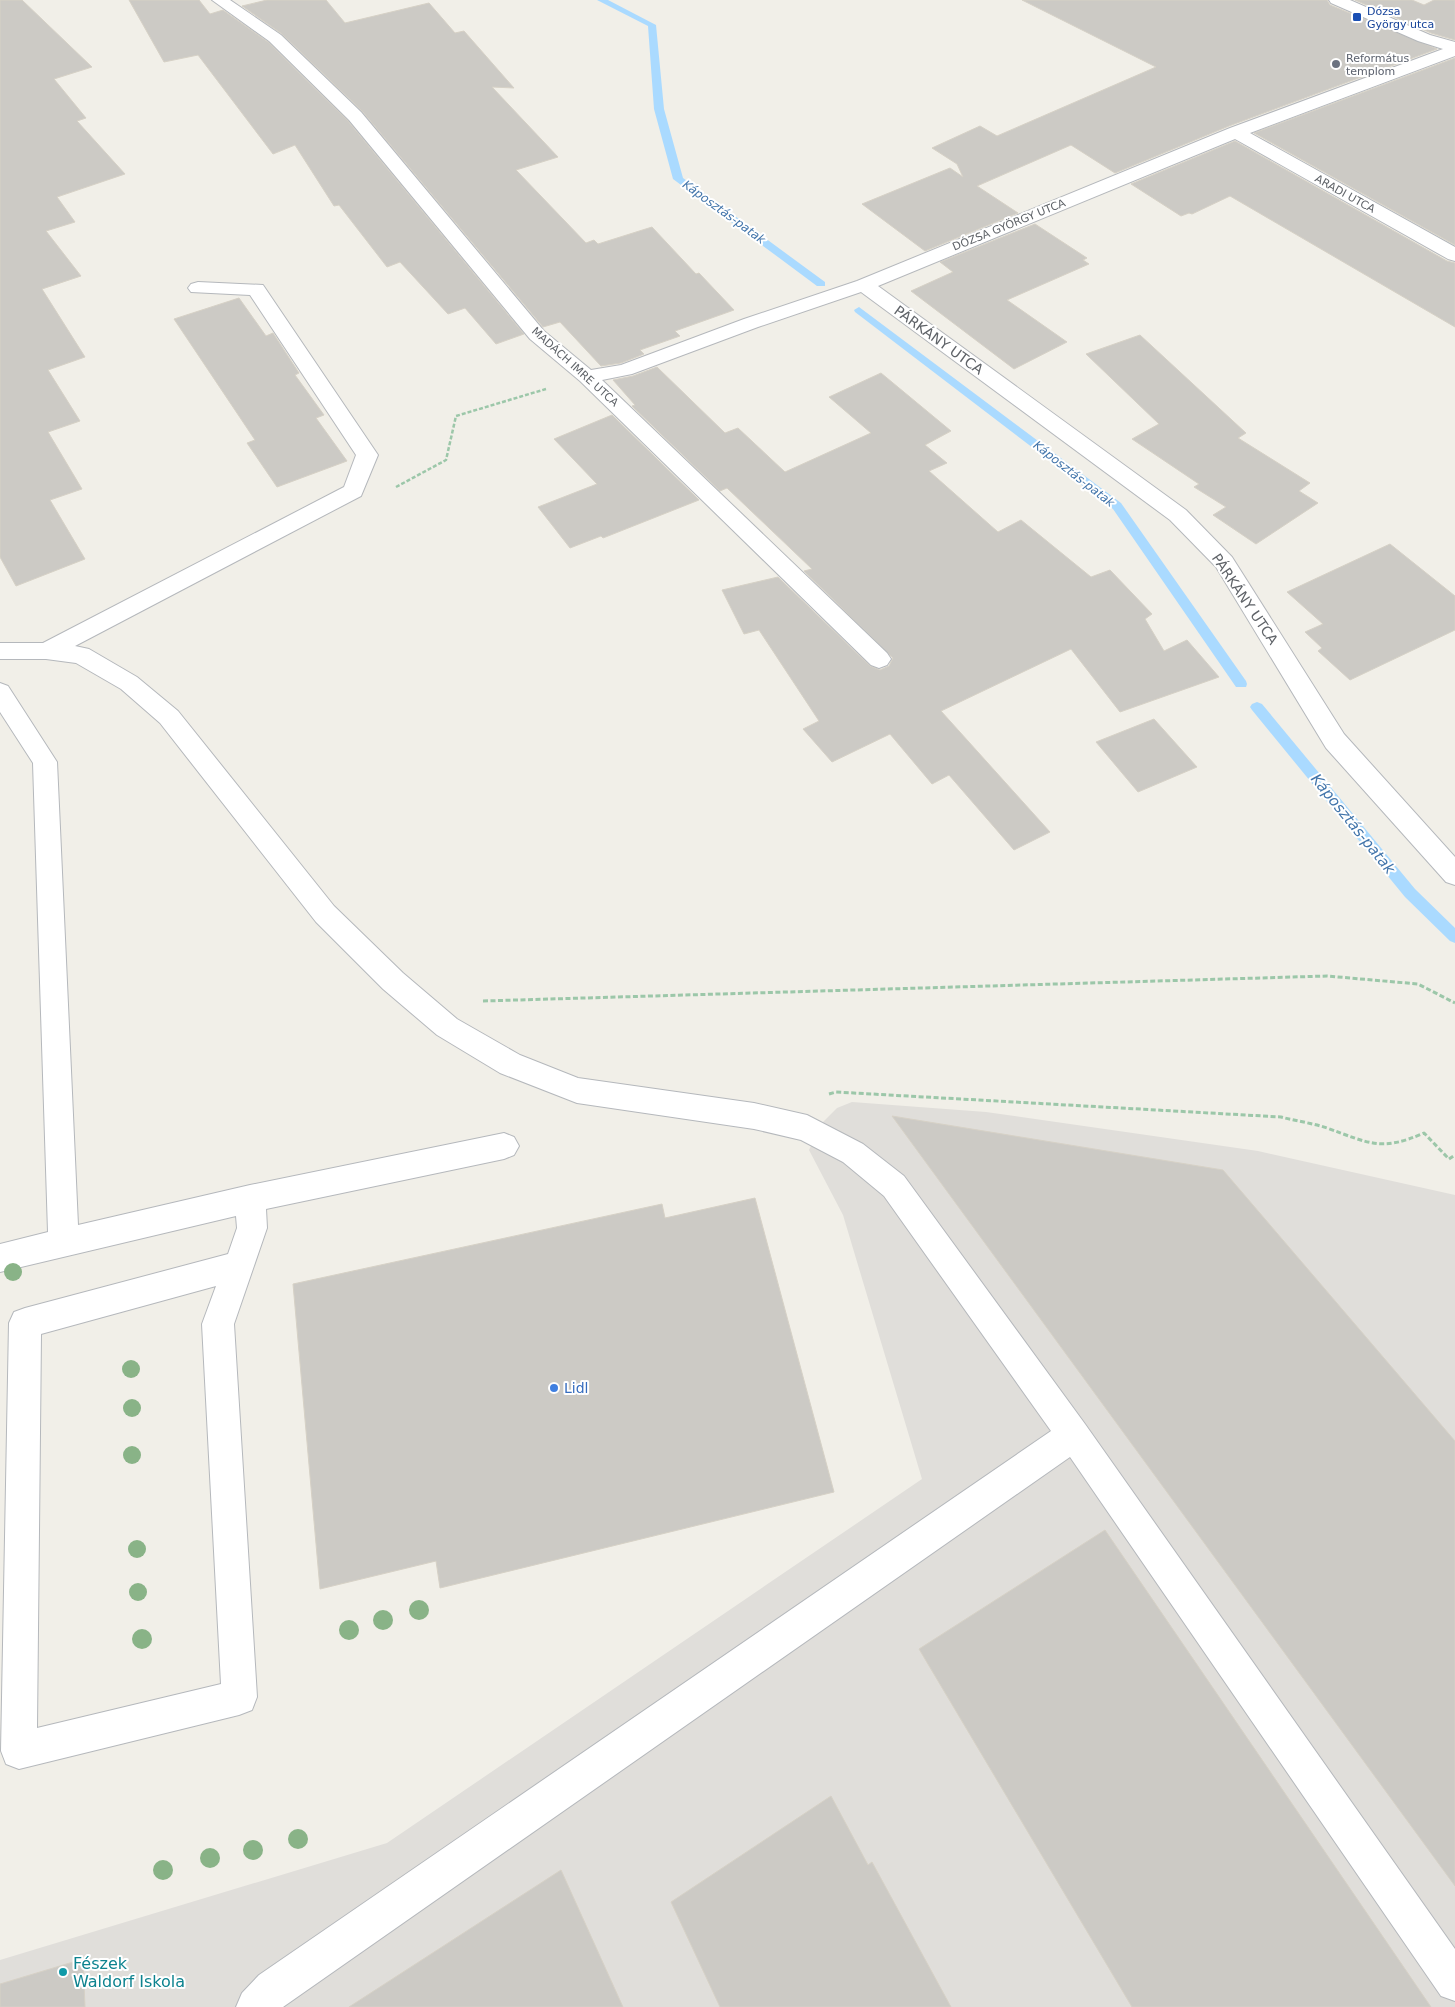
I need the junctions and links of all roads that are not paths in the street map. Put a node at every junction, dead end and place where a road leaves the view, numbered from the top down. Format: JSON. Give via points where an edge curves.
{"nodes":[{"id":1,"x":220,"y":0,"type":"edge"},
{"id":2,"x":1337,"y":0,"type":"edge"},
{"id":3,"x":1455,"y":48,"type":"edge"},
{"id":4,"x":1236,"y":132,"type":"junction"},
{"id":5,"x":1455,"y":255,"type":"edge"},
{"id":6,"x":864,"y":285,"type":"junction"},
{"id":7,"x":198,"y":288,"type":"dead end"},
{"id":8,"x":588,"y":377,"type":"junction"},
{"id":9,"x":0,"y":651,"type":"edge"},
{"id":10,"x":46,"y":652,"type":"junction"},
{"id":11,"x":879,"y":660,"type":"dead end"},
{"id":12,"x":0,"y":692,"type":"edge"},
{"id":13,"x":1455,"y":875,"type":"edge"},
{"id":14,"x":504,"y":1146,"type":"dead end"},
{"id":15,"x":250,"y":1199,"type":"junction"},
{"id":16,"x":64,"y":1243,"type":"junction"},
{"id":17,"x":0,"y":1258,"type":"edge"},
{"id":18,"x":239,"y":1265,"type":"junction"},
{"id":19,"x":1074,"y":1434,"type":"junction"},
{"id":20,"x":1455,"y":1982,"type":"edge"},
{"id":21,"x":256,"y":2007,"type":"edge"}],
"edges":[{"from":1,"to":8,"type":"street","name":"MADÁCH IMRE UTCA","via":[[275,38],[354,116],[537,335]]},
{"from":2,"to":3,"type":"street"},
{"from":3,"to":4,"type":"street","name":"DÓZSA GYÖRGY UTCA"},
{"from":4,"to":5,"type":"street","name":"ARADI UTCA"},
{"from":4,"to":6,"type":"street","name":"DÓZSA GYÖRGY UTCA"},
{"from":6,"to":8,"type":"street","name":"DÓZSA GYÖRGY UTCA","via":[[625,370]]},
{"from":6,"to":13,"type":"street","name":"PÁRKÁNY UTCA","via":[[1178,515],[1224,562],[1335,741]]},
{"from":7,"to":10,"type":"street","via":[[256,289],[367,455],[353,491]]},
{"from":8,"to":11,"type":"street","name":"MADÁCH IMRE UTCA"},
{"from":9,"to":10,"type":"street"},
{"from":10,"to":19,"type":"street","via":[[82,655],[129,683],[170,717],[325,914],[392,981],[447,1027],[510,1064],[577,1090],[754,1116],[807,1128],[853,1153],[894,1186]]},
{"from":12,"to":16,"type":"street","via":[[45,762]]},
{"from":14,"to":15,"type":"street"},
{"from":15,"to":16,"type":"street"},
{"from":15,"to":18,"type":"street","via":[[252,1228]]},
{"from":16,"to":17,"type":"street"},
{"from":18,"to":18,"type":"street","via":[[218,1324],[239,1697],[19,1751],[25,1324]]},
{"from":19,"to":20,"type":"street"},
{"from":19,"to":21,"type":"street","via":[[273,1989]]}]}
